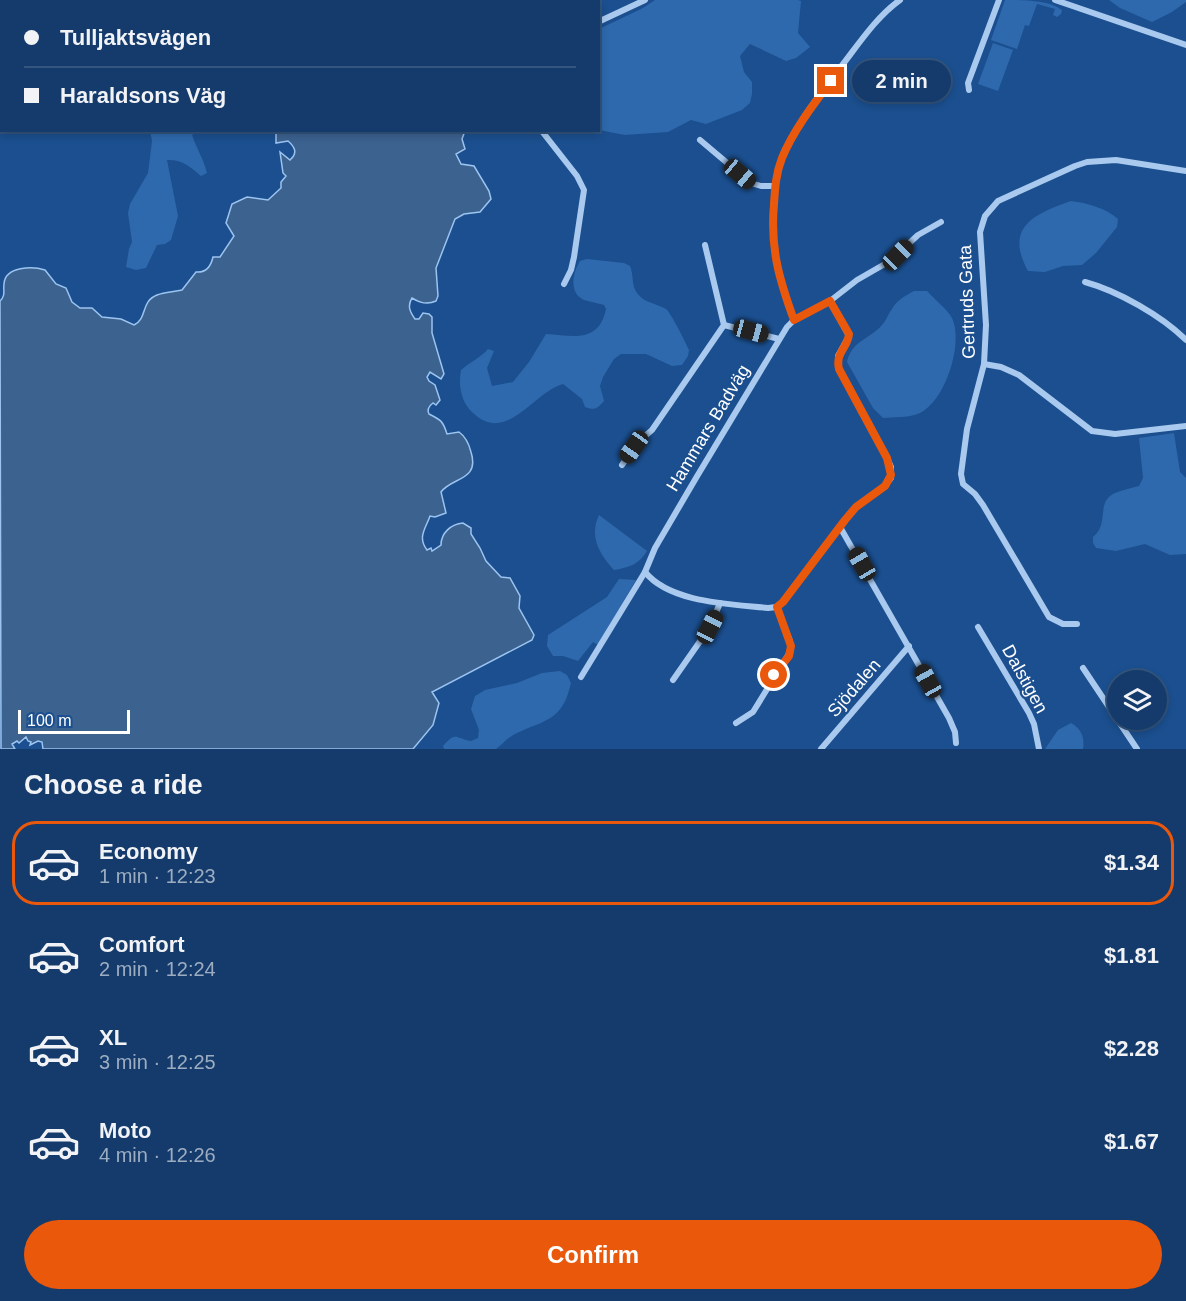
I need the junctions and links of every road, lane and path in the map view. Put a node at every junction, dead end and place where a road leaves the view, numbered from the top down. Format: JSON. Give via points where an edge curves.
{"nodes":[{"id":1,"x":645,"y":0,"type":"edge"},
{"id":2,"x":900,"y":0,"type":"edge"},
{"id":3,"x":999,"y":0,"type":"edge"},
{"id":4,"x":1055,"y":0,"type":"edge"},
{"id":5,"x":600,"y":21,"type":"edge"},
{"id":6,"x":1186,"y":45,"type":"edge"},
{"id":7,"x":969,"y":90,"type":"dead end"},
{"id":8,"x":543,"y":132,"type":"edge"},
{"id":9,"x":700,"y":140,"type":"dead end"},
{"id":10,"x":1186,"y":171,"type":"edge"},
{"id":11,"x":775,"y":186,"type":"junction"},
{"id":12,"x":941,"y":222,"type":"dead end"},
{"id":13,"x":705,"y":245,"type":"dead end"},
{"id":14,"x":1085,"y":282,"type":"dead end"},
{"id":15,"x":564,"y":284,"type":"dead end"},
{"id":16,"x":830,"y":301,"type":"junction"},
{"id":17,"x":794,"y":320,"type":"junction"},
{"id":18,"x":724,"y":325,"type":"junction"},
{"id":19,"x":779,"y":339,"type":"junction"},
{"id":20,"x":1186,"y":340,"type":"edge"},
{"id":21,"x":984,"y":364,"type":"junction"},
{"id":22,"x":1186,"y":426,"type":"edge"},
{"id":23,"x":622,"y":465,"type":"dead end"},
{"id":24,"x":840,"y":527,"type":"junction"},
{"id":25,"x":645,"y":572,"type":"junction"},
{"id":26,"x":720,"y":603,"type":"junction"},
{"id":27,"x":777,"y":607,"type":"junction"},
{"id":28,"x":1077,"y":624,"type":"dead end"},
{"id":29,"x":978,"y":627,"type":"dead end"},
{"id":30,"x":909,"y":646,"type":"junction"},
{"id":31,"x":1083,"y":668,"type":"dead end"},
{"id":32,"x":581,"y":677,"type":"dead end"},
{"id":33,"x":673,"y":680,"type":"dead end"},
{"id":34,"x":736,"y":723,"type":"dead end"},
{"id":35,"x":956,"y":743,"type":"dead end"},
{"id":36,"x":821,"y":749,"type":"edge"},
{"id":37,"x":1039,"y":749,"type":"edge"},
{"id":38,"x":1137,"y":749,"type":"edge"}],
"edges":[{"from":1,"to":5,"type":"street"},
{"from":2,"to":11,"type":"street","via":[[881,17],[816,100],[784,152]]},
{"from":3,"to":7,"type":"street","via":[[968,83]]},
{"from":4,"to":6,"type":"street"},
{"from":8,"to":15,"type":"street","via":[[584,190],[574,257]]},
{"from":9,"to":11,"type":"street","via":[[750,183]]},
{"from":10,"to":21,"type":"street","name":"Gertruds Gata","via":[[1116,160],[1087,162],[993,204],[980,232],[986,325]]},
{"from":11,"to":17,"type":"street","via":[[775,259]]},
{"from":12,"to":16,"type":"street","name":"Hammars Badväg"},
{"from":13,"to":18,"type":"street"},
{"from":14,"to":20,"type":"street","via":[[1123,298]]},
{"from":16,"to":17,"type":"street","name":"Hammars Badväg"},
{"from":16,"to":24,"type":"street","via":[[849,336],[838,356],[839,369],[887,458],[891,475],[885,486],[856,507]]},
{"from":17,"to":19,"type":"street","name":"Hammars Badväg"},
{"from":18,"to":19,"type":"street"},
{"from":18,"to":23,"type":"street","via":[[652,430]]},
{"from":19,"to":25,"type":"street","name":"Hammars Badväg","via":[[655,548]]},
{"from":21,"to":22,"type":"street","via":[[1019,375],[1092,431],[1115,434]]},
{"from":21,"to":28,"type":"street","name":"Gertruds Gata","via":[[967,429],[961,480],[983,506],[1049,617],[1063,624]]},
{"from":24,"to":27,"type":"street"},
{"from":24,"to":30,"type":"street"},
{"from":25,"to":26,"type":"street","via":[[669,589]]},
{"from":25,"to":32,"type":"street","name":"Hammars Badväg"},
{"from":26,"to":27,"type":"street"},
{"from":26,"to":33,"type":"street","via":[[710,627]]},
{"from":27,"to":34,"type":"street","via":[[790,641],[790,652],[753,712]]},
{"from":29,"to":37,"type":"street","name":"Dalstigen","via":[[1029,713]]},
{"from":30,"to":35,"type":"street","via":[[953,728]]},
{"from":30,"to":36,"type":"street","name":"Sjödalen"},
{"from":31,"to":38,"type":"street"}]}
